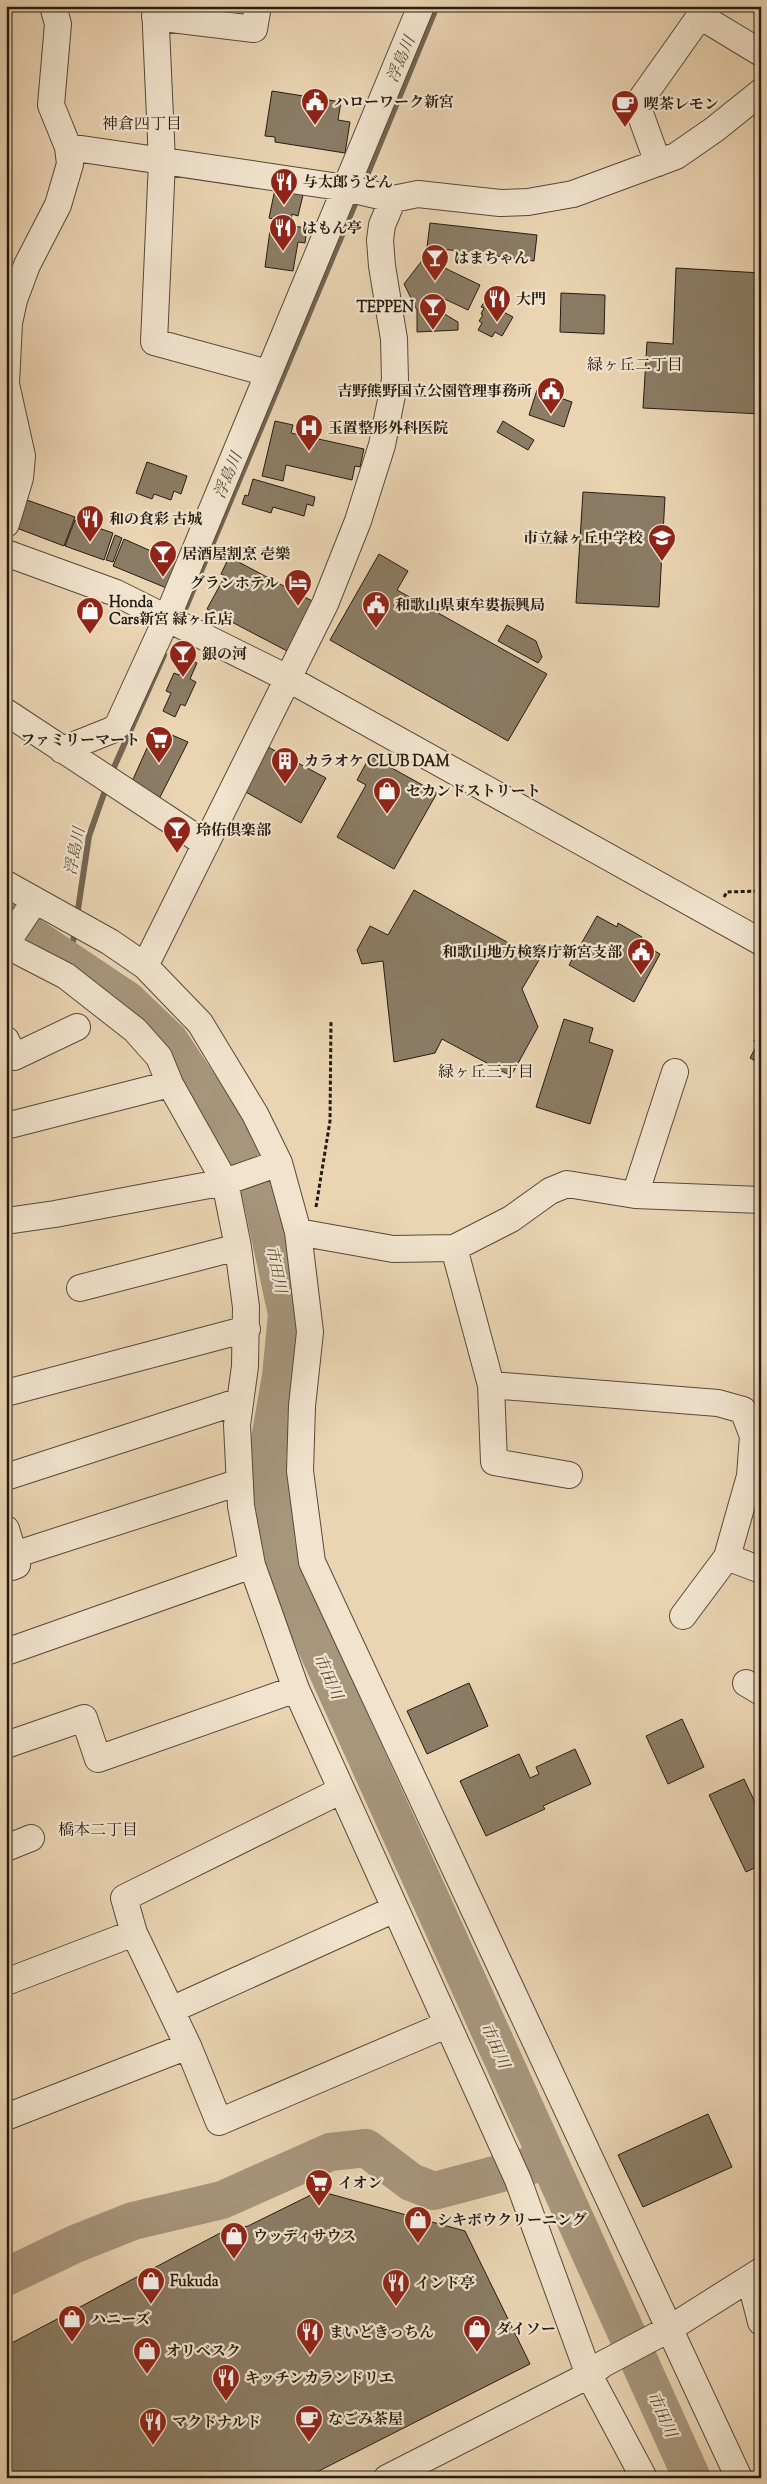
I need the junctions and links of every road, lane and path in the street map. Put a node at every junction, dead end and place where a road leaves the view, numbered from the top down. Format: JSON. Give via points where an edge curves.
{"nodes":[{"id":1,"x":53,"y":6,"type":"edge"},
{"id":2,"x":258,"y":6,"type":"edge"},
{"id":3,"x":421,"y":6,"type":"edge"},
{"id":4,"x":155,"y":12,"type":"edge"},
{"id":5,"x":761,"y":53,"type":"edge"},
{"id":6,"x":761,"y":92,"type":"edge"},
{"id":7,"x":68,"y":146,"type":"junction"},
{"id":8,"x":162,"y":161,"type":"junction"},
{"id":9,"x":658,"y":163,"type":"junction"},
{"id":10,"x":346,"y":188,"type":"junction"},
{"id":11,"x":393,"y":199,"type":"junction"},
{"id":12,"x":268,"y":373,"type":"junction"},
{"id":13,"x":6,"y":524,"type":"edge"},
{"id":14,"x":6,"y":553,"type":"edge"},
{"id":15,"x":167,"y":618,"type":"junction"},
{"id":16,"x":286,"y":678,"type":"junction"},
{"id":17,"x":6,"y":712,"type":"edge"},
{"id":18,"x":62,"y":750,"type":"junction"},
{"id":19,"x":206,"y":844,"type":"junction"},
{"id":20,"x":6,"y":884,"type":"edge"},
{"id":21,"x":761,"y":891,"type":"edge"},
{"id":22,"x":30,"y":905,"type":"junction"},
{"id":23,"x":715,"y":916,"type":"junction"},
{"id":24,"x":761,"y":942,"type":"edge"},
{"id":25,"x":6,"y":945,"type":"edge"},
{"id":26,"x":145,"y":966,"type":"junction"},
{"id":27,"x":331,"y":1021,"type":"dead end"},
{"id":28,"x":77,"y":1027,"type":"dead end"},
{"id":29,"x":6,"y":1040,"type":"edge"},
{"id":30,"x":676,"y":1072,"type":"dead end"},
{"id":31,"x":170,"y":1084,"type":"junction"},
{"id":32,"x":6,"y":1126,"type":"edge"},
{"id":33,"x":279,"y":1163,"type":"junction"},
{"id":34,"x":225,"y":1182,"type":"junction"},
{"id":35,"x":635,"y":1195,"type":"junction"},
{"id":36,"x":761,"y":1200,"type":"edge"},
{"id":37,"x":6,"y":1221,"type":"edge"},
{"id":38,"x":305,"y":1233,"type":"junction"},
{"id":39,"x":238,"y":1247,"type":"junction"},
{"id":40,"x":454,"y":1248,"type":"junction"},
{"id":41,"x":80,"y":1288,"type":"dead end"},
{"id":42,"x":247,"y":1329,"type":"junction"},
{"id":43,"x":491,"y":1385,"type":"junction"},
{"id":44,"x":6,"y":1393,"type":"edge"},
{"id":45,"x":240,"y":1401,"type":"junction"},
{"id":46,"x":569,"y":1475,"type":"dead end"},
{"id":47,"x":6,"y":1477,"type":"edge"},
{"id":48,"x":240,"y":1482,"type":"junction"},
{"id":49,"x":6,"y":1529,"type":"edge"},
{"id":50,"x":727,"y":1557,"type":"junction"},
{"id":51,"x":10,"y":1561,"type":"edge"},
{"id":52,"x":252,"y":1565,"type":"junction"},
{"id":53,"x":761,"y":1570,"type":"edge"},
{"id":54,"x":683,"y":1616,"type":"dead end"},
{"id":55,"x":6,"y":1652,"type":"edge"},
{"id":56,"x":296,"y":1690,"type":"junction"},
{"id":57,"x":6,"y":1745,"type":"edge"},
{"id":58,"x":340,"y":1791,"type":"junction"},
{"id":59,"x":31,"y":1838,"type":"dead end"},
{"id":60,"x":6,"y":1848,"type":"edge"},
{"id":61,"x":395,"y":1909,"type":"junction"},
{"id":62,"x":134,"y":1933,"type":"junction"},
{"id":63,"x":6,"y":1982,"type":"edge"},
{"id":64,"x":171,"y":2010,"type":"junction"},
{"id":65,"x":446,"y":2025,"type":"junction"},
{"id":66,"x":188,"y":2046,"type":"junction"},
{"id":67,"x":6,"y":2118,"type":"edge"},
{"id":68,"x":755,"y":2275,"type":"edge"},
{"id":69,"x":761,"y":2322,"type":"edge"},
{"id":70,"x":669,"y":2329,"type":"junction"},
{"id":71,"x":596,"y":2370,"type":"junction"},
{"id":72,"x":386,"y":2478,"type":"edge"},
{"id":73,"x":644,"y":2478,"type":"edge"},
{"id":74,"x":739,"y":2478,"type":"edge"}],
"edges":[{"from":1,"to":7,"type":"street","via":[[58,24],[51,105]]},
{"from":2,"to":4,"type":"street","via":[[254,29]]},
{"from":3,"to":10,"type":"street"},
{"from":4,"to":8,"type":"street"},
{"from":5,"to":9,"type":"street","via":[[700,16],[637,105]]},
{"from":6,"to":9,"type":"street","via":[[676,156]]},
{"from":7,"to":8,"type":"street"},
{"from":7,"to":13,"type":"street","via":[[70,164],[60,197],[27,265],[9,323],[6,384],[22,456],[20,478]]},
{"from":8,"to":10,"type":"street"},
{"from":8,"to":12,"type":"street","via":[[154,342]]},
{"from":9,"to":11,"type":"street","via":[[573,194],[528,202],[500,203],[418,194]]},
{"from":10,"to":11,"type":"street"},
{"from":10,"to":12,"type":"street"},
{"from":11,"to":16,"type":"street","via":[[380,240],[396,354],[395,380],[382,445],[342,564]]},
{"from":12,"to":15,"type":"street"},
{"from":14,"to":15,"type":"street","via":[[86,581]]},
{"from":15,"to":16,"type":"street"},
{"from":15,"to":18,"type":"street","via":[[118,725]]},
{"from":16,"to":19,"type":"street"},
{"from":16,"to":23,"type":"street"},
{"from":17,"to":18,"type":"street"},
{"from":18,"to":19,"type":"street"},
{"from":19,"to":26,"type":"street"},
{"from":20,"to":22,"type":"street"},
{"from":21,"to":23,"type":"path","via":[[727,892]]},
{"from":22,"to":25,"type":"street"},
{"from":22,"to":26,"type":"street","via":[[110,942]]},
{"from":23,"to":24,"type":"street"},
{"from":25,"to":31,"type":"street","via":[[66,976],[135,1030],[159,1057]]},
{"from":26,"to":33,"type":"street","via":[[200,1023],[255,1114]]},
{"from":27,"to":38,"type":"path","via":[[330,1121]]},
{"from":28,"to":29,"type":"street","via":[[14,1057]]},
{"from":30,"to":35,"type":"street"},
{"from":31,"to":32,"type":"street"},
{"from":31,"to":34,"type":"street"},
{"from":33,"to":34,"type":"street"},
{"from":33,"to":38,"type":"street"},
{"from":34,"to":37,"type":"street"},
{"from":34,"to":39,"type":"street"},
{"from":35,"to":36,"type":"street"},
{"from":35,"to":40,"type":"street","via":[[567,1184],[550,1191],[511,1220]]},
{"from":38,"to":40,"type":"street","via":[[393,1249]]},
{"from":38,"to":70,"type":"street","via":[[310,1332],[302,1406],[300,1471],[312,1562]]},
{"from":39,"to":41,"type":"street"},
{"from":39,"to":42,"type":"street"},
{"from":40,"to":43,"type":"street"},
{"from":42,"to":44,"type":"street"},
{"from":42,"to":45,"type":"street"},
{"from":43,"to":46,"type":"street","via":[[494,1462]]},
{"from":43,"to":50,"type":"street","via":[[718,1403],[743,1410],[753,1436],[750,1476]]},
{"from":45,"to":47,"type":"street"},
{"from":45,"to":48,"type":"street","via":[[237,1425]]},
{"from":48,"to":51,"type":"street"},
{"from":48,"to":52,"type":"street"},
{"from":49,"to":51,"type":"street"},
{"from":50,"to":53,"type":"street"},
{"from":50,"to":54,"type":"street"},
{"from":52,"to":55,"type":"street"},
{"from":52,"to":56,"type":"street"},
{"from":56,"to":57,"type":"street","via":[[98,1759],[84,1718]]},
{"from":56,"to":58,"type":"street"},
{"from":58,"to":61,"type":"street"},
{"from":58,"to":62,"type":"street","via":[[124,1898]]},
{"from":59,"to":60,"type":"street"},
{"from":61,"to":64,"type":"street"},
{"from":61,"to":65,"type":"street"},
{"from":62,"to":63,"type":"street"},
{"from":62,"to":64,"type":"street"},
{"from":64,"to":66,"type":"street"},
{"from":65,"to":66,"type":"street","via":[[219,2122]]},
{"from":65,"to":71,"type":"street","via":[[513,2170]]},
{"from":66,"to":67,"type":"street"},
{"from":68,"to":69,"type":"street"},
{"from":68,"to":70,"type":"street"},
{"from":70,"to":71,"type":"street"},
{"from":70,"to":74,"type":"street"},
{"from":71,"to":72,"type":"street"},
{"from":71,"to":73,"type":"street"}]}
